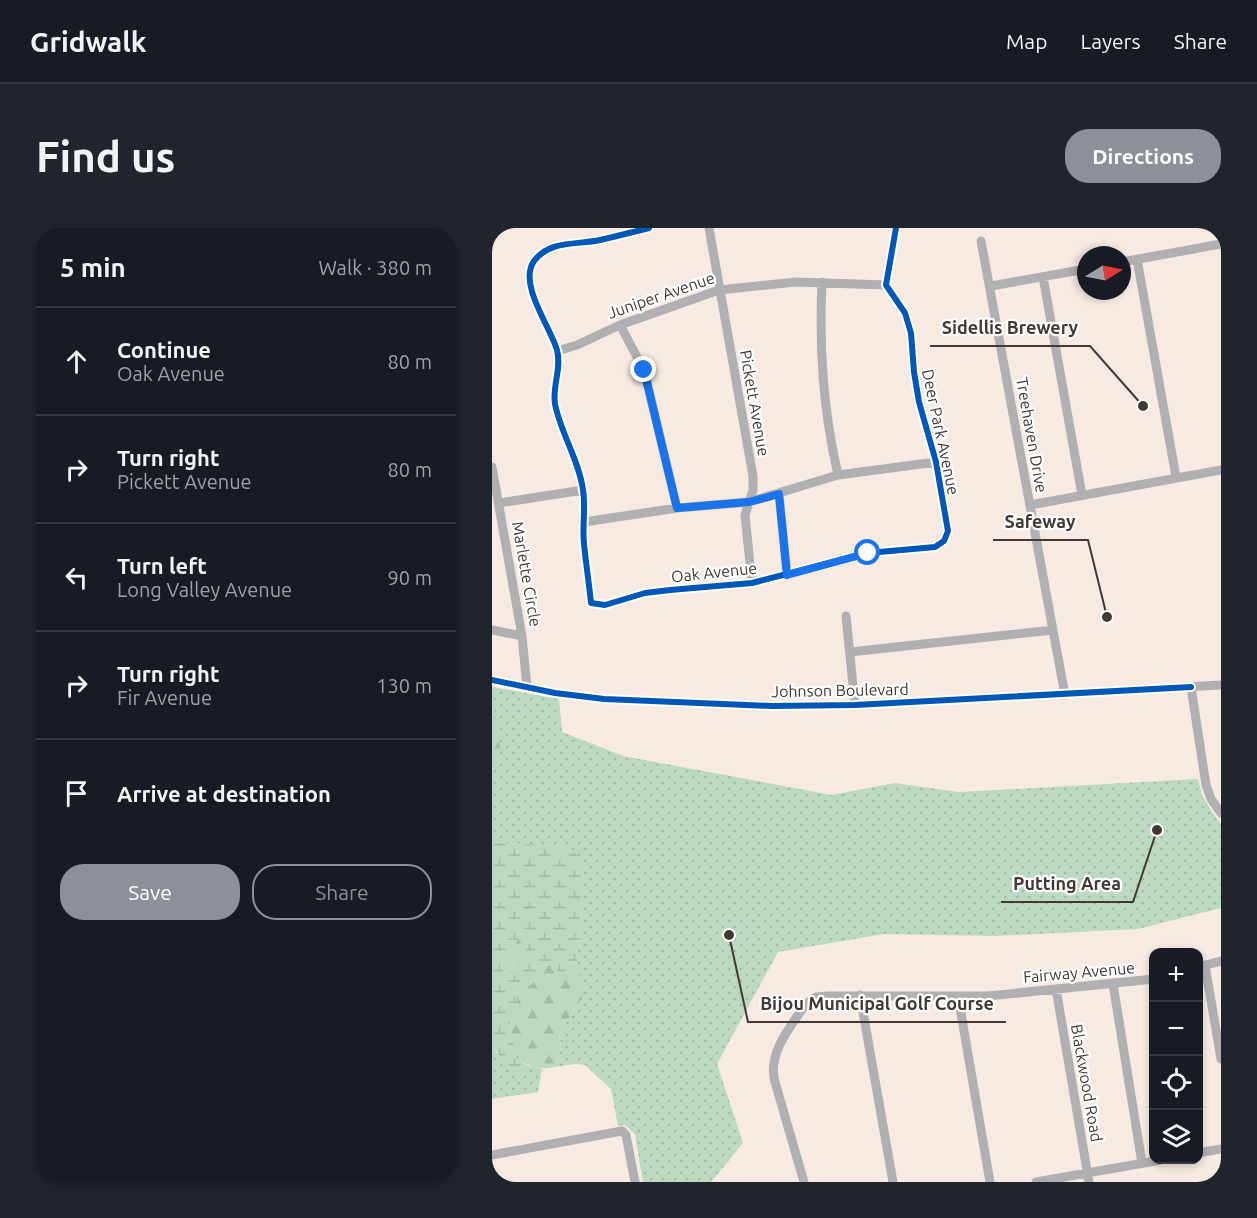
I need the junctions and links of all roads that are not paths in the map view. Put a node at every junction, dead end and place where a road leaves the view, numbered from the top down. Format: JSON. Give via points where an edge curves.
{"nodes":[{"id":1,"x":649,"y":228,"type":"edge"},
{"id":2,"x":709,"y":228,"type":"edge"},
{"id":3,"x":896,"y":228,"type":"edge"},
{"id":4,"x":981,"y":241,"type":"dead end"},
{"id":5,"x":1221,"y":244,"type":"edge"},
{"id":6,"x":1137,"y":259,"type":"junction"},
{"id":7,"x":1131,"y":260,"type":"edge"},
{"id":8,"x":1077,"y":271,"type":"edge"},
{"id":9,"x":1043,"y":277,"type":"junction"},
{"id":10,"x":822,"y":282,"type":"junction"},
{"id":11,"x":886,"y":285,"type":"junction"},
{"id":12,"x":991,"y":286,"type":"junction"},
{"id":13,"x":719,"y":290,"type":"junction"},
{"id":14,"x":620,"y":325,"type":"junction"},
{"id":15,"x":557,"y":351,"type":"junction"},
{"id":16,"x":936,"y":462,"type":"junction"},
{"id":17,"x":492,"y":467,"type":"edge"},
{"id":18,"x":1221,"y":470,"type":"edge"},
{"id":19,"x":838,"y":475,"type":"junction"},
{"id":20,"x":1176,"y":477,"type":"junction"},
{"id":21,"x":583,"y":490,"type":"junction"},
{"id":22,"x":779,"y":494,"type":"junction"},
{"id":23,"x":1082,"y":495,"type":"junction"},
{"id":24,"x":749,"y":502,"type":"junction"},
{"id":25,"x":499,"y":503,"type":"junction"},
{"id":26,"x":1030,"y":506,"type":"junction"},
{"id":27,"x":677,"y":508,"type":"junction"},
{"id":28,"x":584,"y":522,"type":"junction"},
{"id":29,"x":944,"y":541,"type":"joint"},
{"id":30,"x":787,"y":575,"type":"junction"},
{"id":31,"x":752,"y":583,"type":"junction"},
{"id":32,"x":846,"y":616,"type":"dead end"},
{"id":33,"x":492,"y":630,"type":"edge"},
{"id":34,"x":1053,"y":630,"type":"junction"},
{"id":35,"x":522,"y":636,"type":"junction"},
{"id":36,"x":850,"y":652,"type":"junction"},
{"id":37,"x":492,"y":680,"type":"edge"},
{"id":38,"x":1221,"y":686,"type":"edge"},
{"id":39,"x":527,"y":687,"type":"junction"},
{"id":40,"x":1191,"y":687,"type":"junction"},
{"id":41,"x":1065,"y":695,"type":"junction"},
{"id":42,"x":855,"y":705,"type":"junction"},
{"id":43,"x":1221,"y":813,"type":"edge"},
{"id":44,"x":1221,"y":961,"type":"edge"},
{"id":45,"x":1203,"y":966,"type":"edge"},
{"id":46,"x":1203,"y":971,"type":"edge"},
{"id":47,"x":1149,"y":980,"type":"edge"},
{"id":48,"x":1113,"y":984,"type":"junction"},
{"id":49,"x":1056,"y":989,"type":"junction"},
{"id":50,"x":860,"y":995,"type":"junction"},
{"id":51,"x":958,"y":996,"type":"junction"},
{"id":52,"x":1221,"y":1059,"type":"edge"},
{"id":53,"x":1221,"y":1149,"type":"edge"},
{"id":54,"x":1203,"y":1152,"type":"edge"},
{"id":55,"x":492,"y":1155,"type":"edge"},
{"id":56,"x":1149,"y":1162,"type":"edge"},
{"id":57,"x":1142,"y":1163,"type":"junction"},
{"id":58,"x":1088,"y":1177,"type":"edge"},
{"id":59,"x":634,"y":1182,"type":"edge"},
{"id":60,"x":804,"y":1182,"type":"edge"},
{"id":61,"x":893,"y":1182,"type":"edge"},
{"id":62,"x":990,"y":1182,"type":"edge"},
{"id":63,"x":1036,"y":1182,"type":"edge"}],
"edges":[{"from":1,"to":15,"type":"street","via":[[598,241],[559,245],[542,252],[532,263],[528,275],[531,289]]},
{"from":2,"to":13,"type":"street","name":"Pickett Avenue"},
{"from":3,"to":11,"type":"street"},
{"from":4,"to":12,"type":"street","name":"Treehaven Drive"},
{"from":5,"to":6,"type":"street"},
{"from":6,"to":7,"type":"street"},
{"from":6,"to":20,"type":"street"},
{"from":8,"to":9,"type":"street"},
{"from":9,"to":12,"type":"street"},
{"from":9,"to":23,"type":"street"},
{"from":10,"to":11,"type":"street","name":"Juniper Avenue"},
{"from":10,"to":13,"type":"street","name":"Juniper Avenue"},
{"from":10,"to":19,"type":"street","via":[[821,374]]},
{"from":11,"to":16,"type":"street","name":"Deer Park Avenue","via":[[905,313],[911,333],[919,402]]},
{"from":12,"to":26,"type":"street","name":"Treehaven Drive"},
{"from":13,"to":14,"type":"street","name":"Juniper Avenue"},
{"from":13,"to":24,"type":"street","name":"Pickett Avenue","via":[[753,476]]},
{"from":14,"to":15,"type":"street","name":"Juniper Avenue"},
{"from":14,"to":27,"type":"street","via":[[644,370]]},
{"from":15,"to":21,"type":"street","via":[[558,419]]},
{"from":16,"to":19,"type":"street"},
{"from":16,"to":29,"type":"street","name":"Deer Park Avenue","via":[[948,531]]},
{"from":17,"to":25,"type":"street","name":"Marlette Circle"},
{"from":18,"to":20,"type":"street"},
{"from":19,"to":22,"type":"street"},
{"from":20,"to":23,"type":"street"},
{"from":21,"to":25,"type":"street"},
{"from":21,"to":28,"type":"street"},
{"from":22,"to":24,"type":"street"},
{"from":22,"to":30,"type":"street"},
{"from":23,"to":26,"type":"street"},
{"from":24,"to":27,"type":"street"},
{"from":24,"to":31,"type":"street","name":"Pickett Avenue","via":[[745,515]]},
{"from":25,"to":35,"type":"street","name":"Marlette Circle"},
{"from":26,"to":34,"type":"street","name":"Treehaven Drive"},
{"from":27,"to":28,"type":"street"},
{"from":28,"to":31,"type":"street","name":"Oak Avenue","via":[[591,603],[605,605],[645,593]]},
{"from":29,"to":30,"type":"street","name":"Oak Avenue","via":[[935,547],[868,553]]},
{"from":30,"to":31,"type":"street","name":"Oak Avenue"},
{"from":32,"to":36,"type":"street"},
{"from":33,"to":35,"type":"street"},
{"from":34,"to":36,"type":"street"},
{"from":34,"to":41,"type":"street","name":"Treehaven Drive"},
{"from":35,"to":39,"type":"street","name":"Marlette Circle"},
{"from":36,"to":42,"type":"street"},
{"from":37,"to":39,"type":"street","name":"Johnson Boulevard"},
{"from":38,"to":40,"type":"street","name":"Johnson Boulevard"},
{"from":39,"to":42,"type":"street","name":"Johnson Boulevard","via":[[604,699],[720,705]]},
{"from":40,"to":41,"type":"street","name":"Johnson Boulevard"},
{"from":40,"to":43,"type":"street","via":[[1206,785]]},
{"from":41,"to":42,"type":"street","name":"Johnson Boulevard"},
{"from":44,"to":45,"type":"street"},
{"from":46,"to":52,"type":"street"},
{"from":47,"to":48,"type":"street","name":"Fairway Avenue"},
{"from":48,"to":49,"type":"street","name":"Fairway Avenue"},
{"from":48,"to":57,"type":"street"},
{"from":49,"to":51,"type":"street","name":"Fairway Avenue"},
{"from":49,"to":58,"type":"street","name":"Blackwood Road"},
{"from":50,"to":51,"type":"street","name":"Fairway Avenue"},
{"from":50,"to":60,"type":"street","name":"Fairway Avenue","via":[[811,1000],[774,1059],[773,1075]]},
{"from":50,"to":61,"type":"street"},
{"from":51,"to":62,"type":"street"},
{"from":53,"to":54,"type":"street"},
{"from":55,"to":59,"type":"street","via":[[625,1132]]},
{"from":56,"to":57,"type":"street"},
{"from":57,"to":58,"type":"street"},
{"from":58,"to":63,"type":"street"}]}
